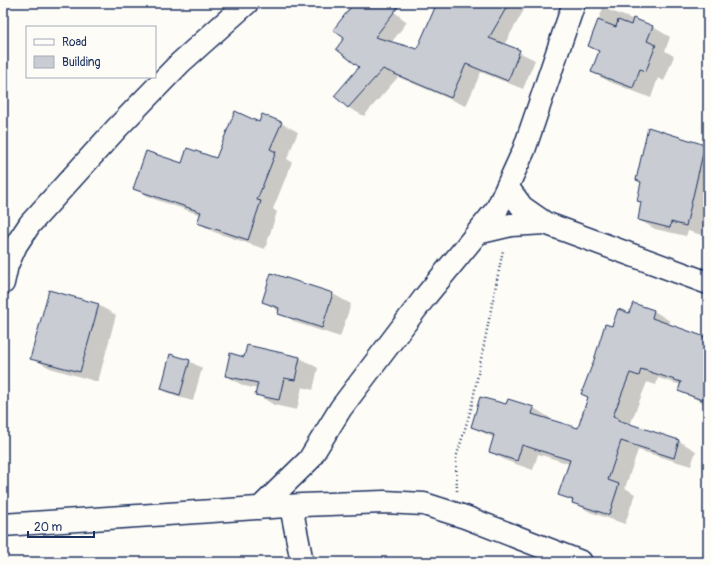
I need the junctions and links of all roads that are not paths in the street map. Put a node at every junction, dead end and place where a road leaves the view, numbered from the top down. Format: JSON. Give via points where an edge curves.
{"nodes":[{"id":1,"x":247,"y":3,"type":"edge"},
{"id":2,"x":574,"y":3,"type":"edge"},
{"id":3,"x":508,"y":188,"type":"junction"},
{"id":4,"x":545,"y":223,"type":"junction"},
{"id":5,"x":477,"y":233,"type":"junction"},
{"id":6,"x":3,"y":283,"type":"edge"},
{"id":7,"x":708,"y":283,"type":"edge"},
{"id":8,"x":309,"y":460,"type":"junction"},
{"id":9,"x":296,"y":506,"type":"junction"},
{"id":10,"x":260,"y":508,"type":"junction"},
{"id":11,"x":3,"y":525,"type":"edge"},
{"id":12,"x":302,"y":562,"type":"edge"},
{"id":13,"x":582,"y":562,"type":"edge"}],
"edges":[{"from":1,"to":6,"type":"street","via":[[180,64],[117,128],[30,224],[16,245],[7,265]]},
{"from":2,"to":3,"type":"street","via":[[524,150]]},
{"from":3,"to":4,"type":"street","via":[[522,207]]},
{"from":3,"to":5,"type":"street","via":[[497,209]]},
{"from":4,"to":5,"type":"street","via":[[511,225]]},
{"from":4,"to":7,"type":"street"},
{"from":5,"to":8,"type":"street","via":[[341,408]]},
{"from":8,"to":9,"type":"street"},
{"from":8,"to":10,"type":"street"},
{"from":9,"to":10,"type":"street"},
{"from":9,"to":12,"type":"street"},
{"from":9,"to":13,"type":"street","via":[[384,502],[424,504]]},
{"from":10,"to":11,"type":"street"}]}
